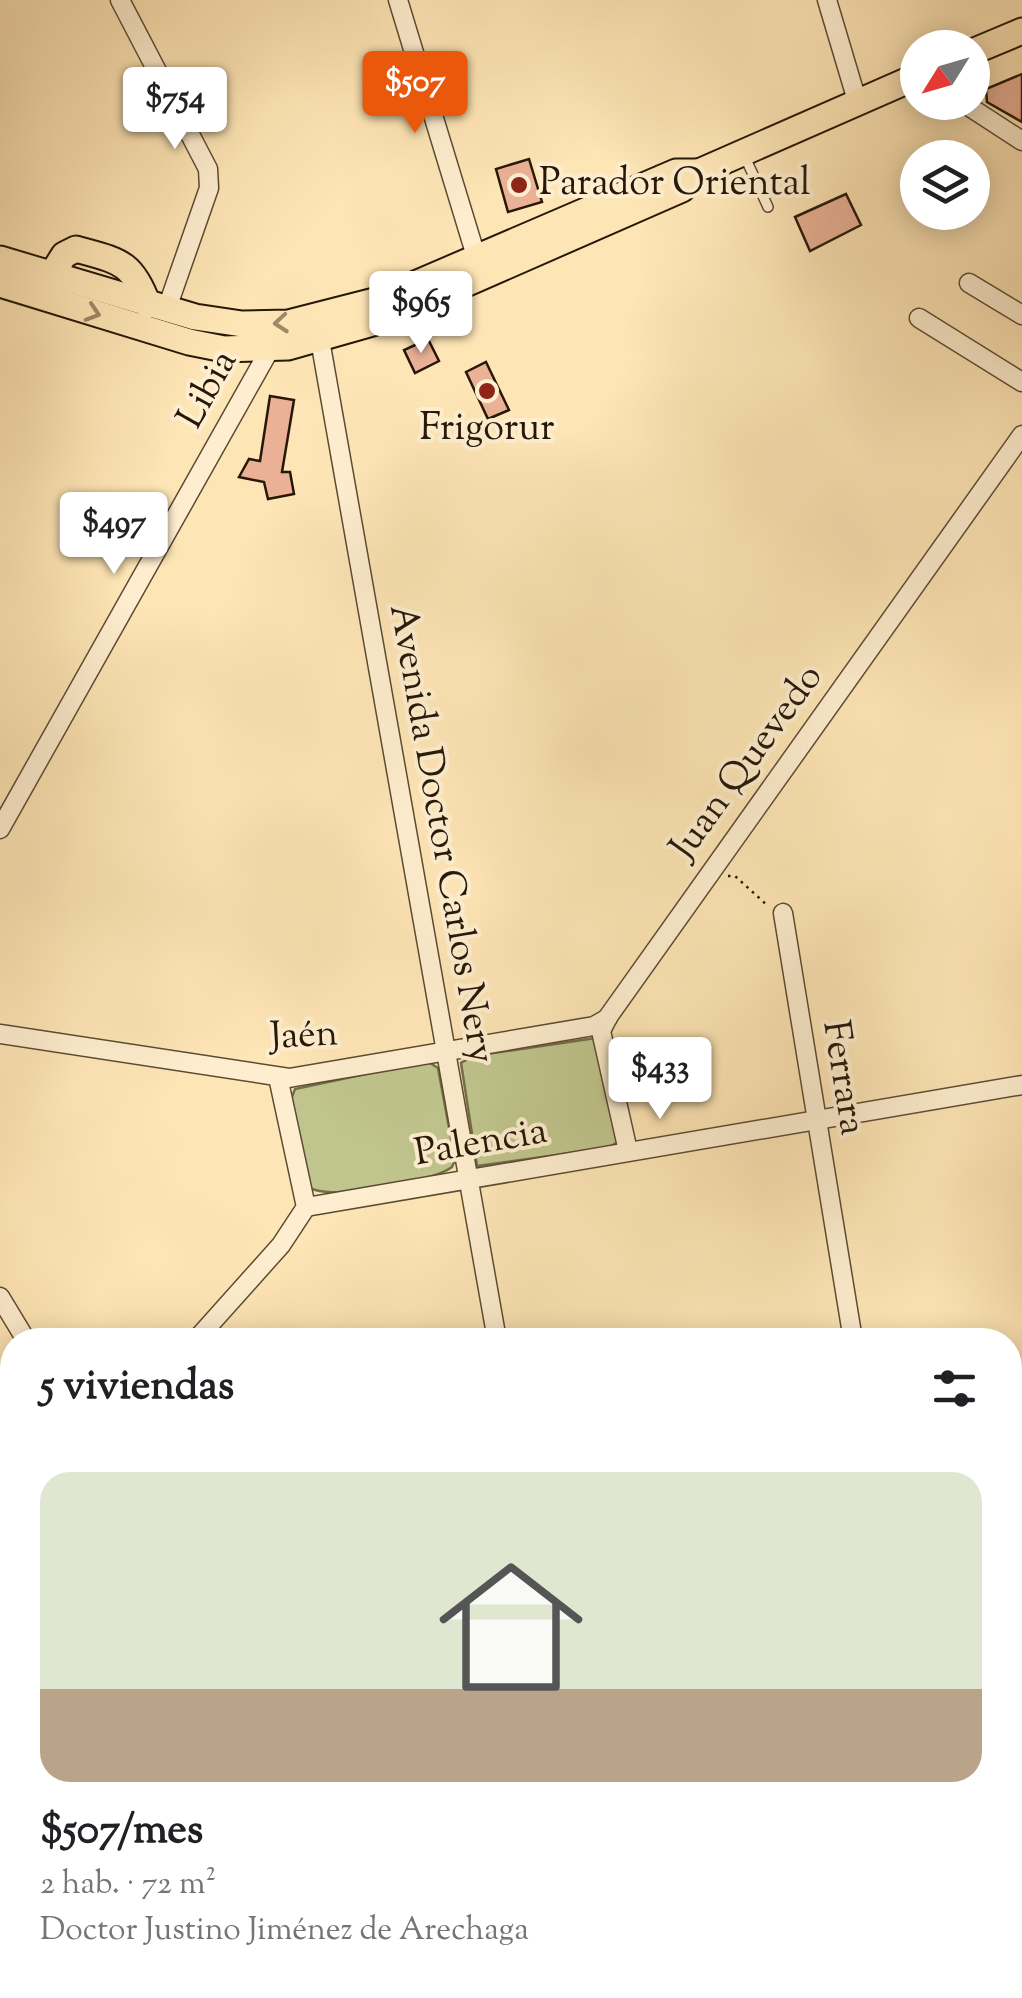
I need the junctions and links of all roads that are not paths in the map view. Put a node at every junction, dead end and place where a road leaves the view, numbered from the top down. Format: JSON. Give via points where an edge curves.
{"nodes":[{"id":1,"x":120,"y":0,"type":"edge"},
{"id":2,"x":398,"y":0,"type":"edge"},
{"id":3,"x":827,"y":0,"type":"edge"},
{"id":4,"x":1022,"y":32,"type":"edge"},
{"id":5,"x":990,"y":45,"type":"edge"},
{"id":6,"x":900,"y":87,"type":"edge"},
{"id":7,"x":858,"y":104,"type":"junction"},
{"id":8,"x":989,"y":120,"type":"edge"},
{"id":9,"x":1022,"y":142,"type":"edge"},
{"id":10,"x":743,"y":153,"type":"junction"},
{"id":11,"x":768,"y":207,"type":"dead end"},
{"id":12,"x":0,"y":259,"type":"edge"},
{"id":13,"x":480,"y":267,"type":"junction"},
{"id":14,"x":969,"y":282,"type":"dead end"},
{"id":15,"x":0,"y":284,"type":"edge"},
{"id":16,"x":45,"y":286,"type":"junction"},
{"id":17,"x":157,"y":308,"type":"junction"},
{"id":18,"x":1022,"y":315,"type":"edge"},
{"id":19,"x":919,"y":318,"type":"dead end"},
{"id":20,"x":320,"y":340,"type":"junction"},
{"id":21,"x":270,"y":349,"type":"junction"},
{"id":22,"x":1022,"y":382,"type":"edge"},
{"id":23,"x":1020,"y":442,"type":"edge"},
{"id":24,"x":0,"y":829,"type":"edge"},
{"id":25,"x":783,"y":913,"type":"road end"},
{"id":26,"x":608,"y":1017,"type":"junction"},
{"id":27,"x":0,"y":1034,"type":"edge"},
{"id":28,"x":447,"y":1050,"type":"junction"},
{"id":29,"x":278,"y":1076,"type":"junction"},
{"id":30,"x":1022,"y":1085,"type":"edge"},
{"id":31,"x":815,"y":1120,"type":"junction"},
{"id":32,"x":628,"y":1151,"type":"junction"},
{"id":33,"x":469,"y":1179,"type":"junction"},
{"id":34,"x":306,"y":1207,"type":"junction"},
{"id":35,"x":0,"y":1297,"type":"edge"},
{"id":36,"x":19,"y":1328,"type":"edge"},
{"id":37,"x":207,"y":1328,"type":"edge"},
{"id":38,"x":494,"y":1328,"type":"edge"},
{"id":39,"x":851,"y":1328,"type":"edge"}],
"edges":[{"from":1,"to":17,"type":"street","via":[[208,169],[209,188]]},
{"from":2,"to":13,"type":"street"},
{"from":3,"to":7,"type":"street"},
{"from":4,"to":5,"type":"main road"},
{"from":6,"to":7,"type":"main road"},
{"from":7,"to":10,"type":"main road"},
{"from":8,"to":9,"type":"street"},
{"from":10,"to":11,"type":"lane"},
{"from":10,"to":13,"type":"main road","via":[[699,172],[682,188]]},
{"from":12,"to":16,"type":"main road"},
{"from":13,"to":17,"type":"main road","one_way":true,"via":[[288,323],[227,323]]},
{"from":13,"to":20,"type":"main road","via":[[383,320]]},
{"from":14,"to":18,"type":"street"},
{"from":15,"to":16,"type":"main road"},
{"from":16,"to":17,"type":"main road","via":[[69,251],[95,255],[134,272]]},
{"from":16,"to":21,"type":"main road","one_way":true,"via":[[188,342]]},
{"from":19,"to":22,"type":"street"},
{"from":20,"to":21,"type":"main road"},
{"from":20,"to":28,"type":"street","name":"Avenida Doctor Carlos Nery"},
{"from":21,"to":24,"type":"street","name":"Libia"},
{"from":23,"to":26,"type":"street","name":"Juan Quevedo"},
{"from":25,"to":31,"type":"street","name":"Ferrara"},
{"from":26,"to":28,"type":"street","name":"Jaén","via":[[594,1026]]},
{"from":26,"to":32,"type":"street","via":[[601,1032]]},
{"from":27,"to":29,"type":"street","name":"Jaén"},
{"from":28,"to":29,"type":"street","name":"Jaén"},
{"from":28,"to":33,"type":"street","name":"Avenida Doctor Carlos Nery"},
{"from":29,"to":34,"type":"street"},
{"from":30,"to":31,"type":"street","name":"Palencia"},
{"from":31,"to":32,"type":"street","name":"Palencia"},
{"from":31,"to":39,"type":"street","name":"Ferrara"},
{"from":32,"to":33,"type":"street","name":"Palencia"},
{"from":33,"to":34,"type":"street","name":"Palencia"},
{"from":33,"to":38,"type":"street","name":"Avenida Doctor Carlos Nery"},
{"from":34,"to":37,"type":"street"},
{"from":35,"to":36,"type":"street"}]}
